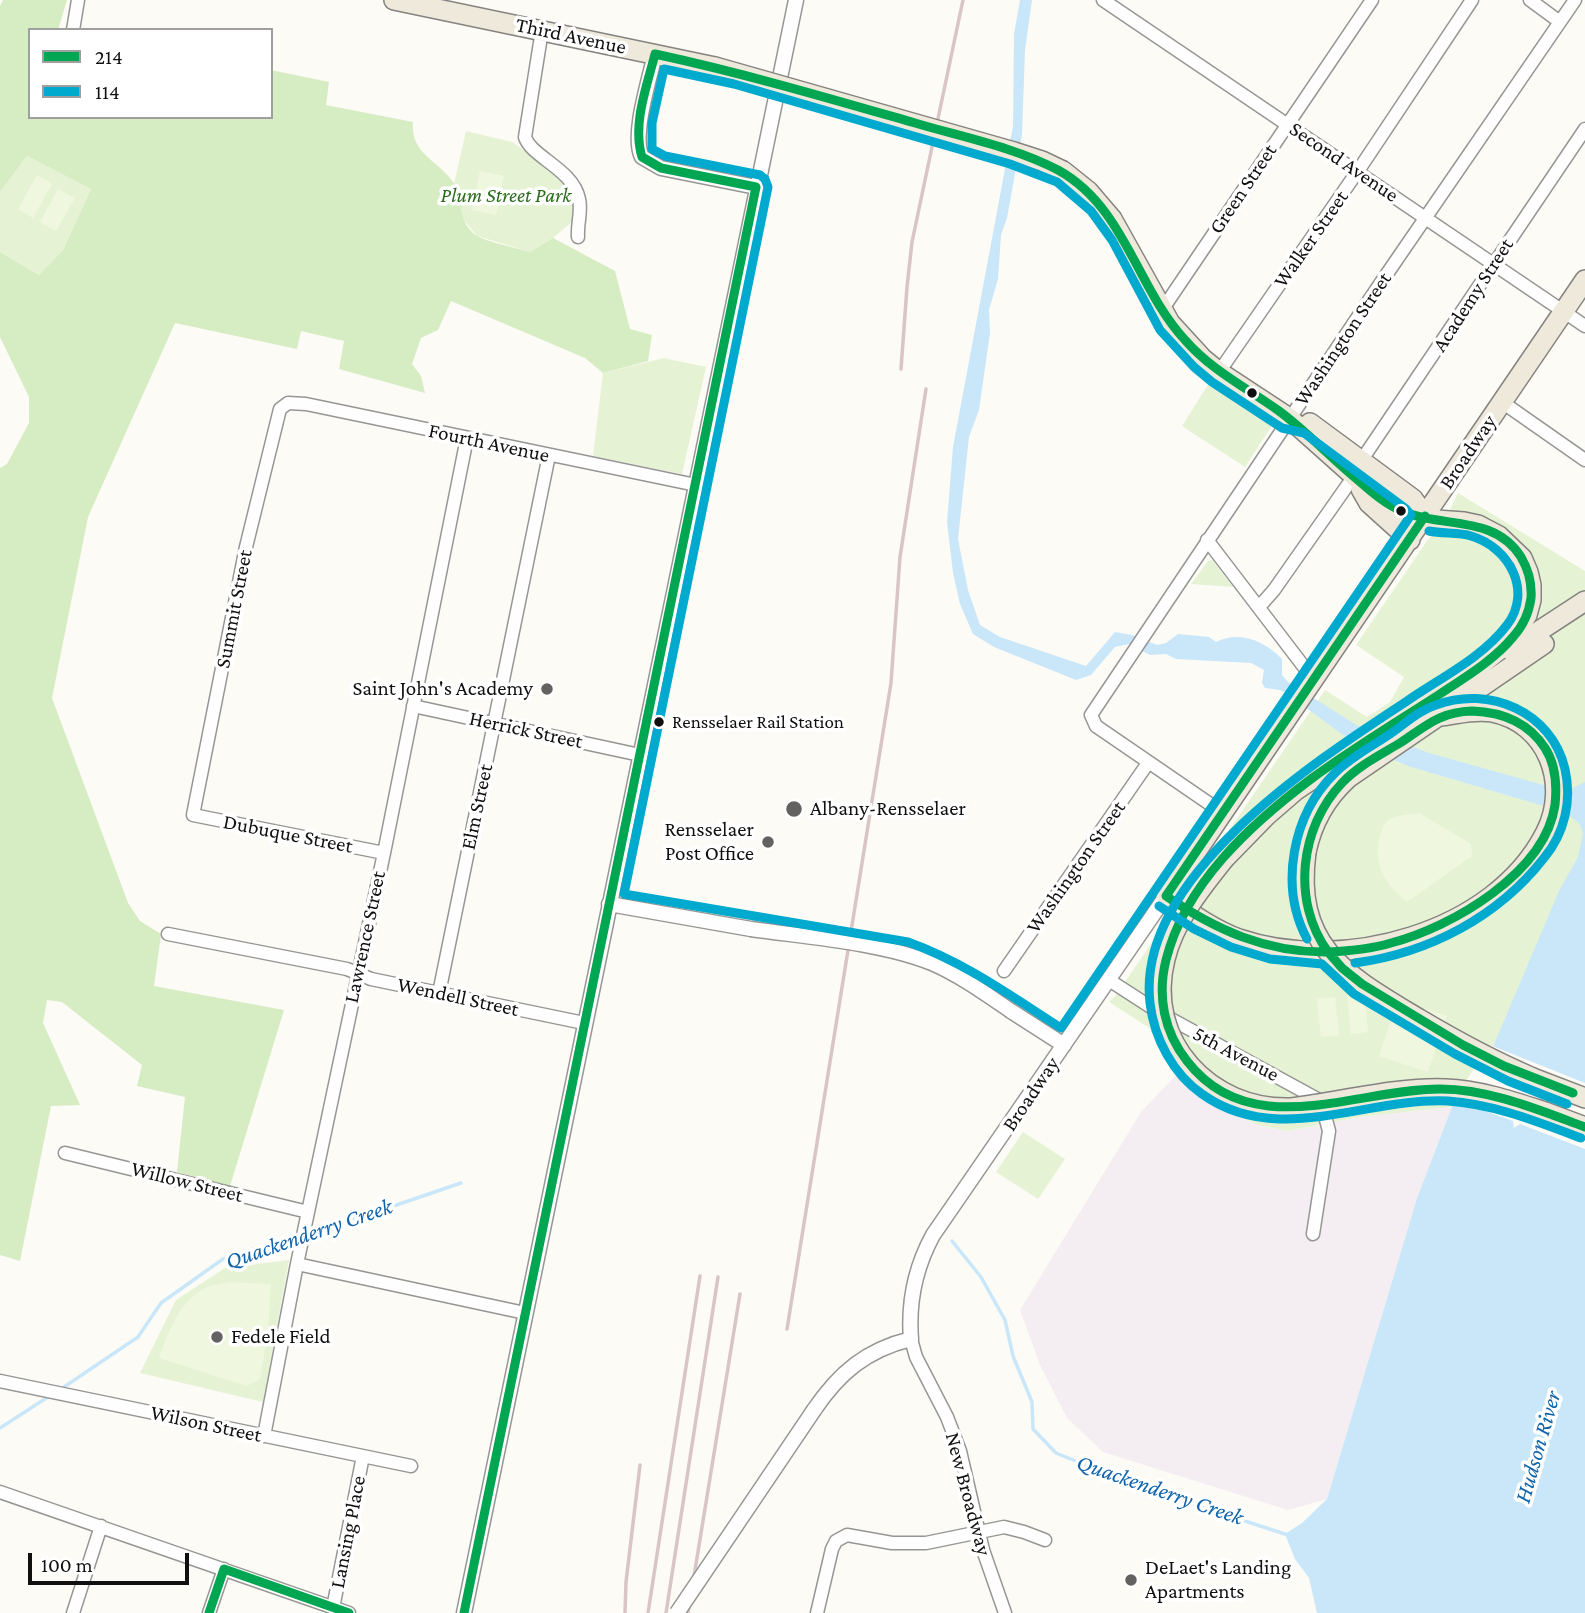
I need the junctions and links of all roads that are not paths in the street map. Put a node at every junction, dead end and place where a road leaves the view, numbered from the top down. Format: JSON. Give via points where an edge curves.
{"nodes":[{"id":1,"x":78,"y":0,"type":"edge"},
{"id":2,"x":394,"y":0,"type":"edge"},
{"id":3,"x":796,"y":0,"type":"edge"},
{"id":4,"x":1102,"y":0,"type":"edge"},
{"id":5,"x":1371,"y":0,"type":"edge"},
{"id":6,"x":1472,"y":0,"type":"edge"},
{"id":7,"x":1530,"y":0,"type":"edge"},
{"id":8,"x":1575,"y":0,"type":"edge"},
{"id":9,"x":1560,"y":22,"type":"junction"},
{"id":10,"x":73,"y":28,"type":"edge"},
{"id":11,"x":542,"y":30,"type":"junction"},
{"id":12,"x":655,"y":54,"type":"junction"},
{"id":13,"x":1287,"y":123,"type":"junction"},
{"id":14,"x":1585,"y":129,"type":"edge"},
{"id":15,"x":1357,"y":172,"type":"junction"},
{"id":16,"x":756,"y":187,"type":"junction"},
{"id":17,"x":1425,"y":217,"type":"junction"},
{"id":18,"x":578,"y":237,"type":"dead end"},
{"id":19,"x":1493,"y":263,"type":"junction"},
{"id":20,"x":1585,"y":280,"type":"edge"},
{"id":21,"x":1162,"y":310,"type":"junction"},
{"id":22,"x":1563,"y":312,"type":"junction"},
{"id":23,"x":1585,"y":326,"type":"edge"},
{"id":24,"x":1219,"y":372,"type":"junction"},
{"id":25,"x":1502,"y":402,"type":"junction"},
{"id":26,"x":284,"y":405,"type":"joint"},
{"id":27,"x":1289,"y":418,"type":"junction"},
{"id":28,"x":467,"y":438,"type":"junction"},
{"id":29,"x":549,"y":455,"type":"junction"},
{"id":30,"x":1585,"y":460,"type":"edge"},
{"id":31,"x":1357,"y":469,"type":"junction"},
{"id":32,"x":696,"y":485,"type":"junction"},
{"id":33,"x":1425,"y":516,"type":"junction"},
{"id":34,"x":1207,"y":540,"type":"junction"},
{"id":35,"x":1410,"y":540,"type":"junction"},
{"id":36,"x":1585,"y":601,"type":"edge"},
{"id":37,"x":1259,"y":607,"type":"junction"},
{"id":38,"x":1585,"y":616,"type":"edge"},
{"id":39,"x":1469,"y":674,"type":"junction"},
{"id":40,"x":1313,"y":681,"type":"junction"},
{"id":41,"x":413,"y":706,"type":"junction"},
{"id":42,"x":1434,"y":708,"type":"junction"},
{"id":43,"x":494,"y":723,"type":"junction"},
{"id":44,"x":640,"y":755,"type":"junction"},
{"id":45,"x":1148,"y":763,"type":"junction"},
{"id":46,"x":1223,"y":813,"type":"junction"},
{"id":47,"x":193,"y":815,"type":"joint"},
{"id":48,"x":384,"y":853,"type":"junction"},
{"id":49,"x":1166,"y":896,"type":"junction"},
{"id":50,"x":609,"y":904,"type":"junction"},
{"id":51,"x":168,"y":934,"type":"dead end"},
{"id":52,"x":1004,"y":971,"type":"dead end"},
{"id":53,"x":357,"y":973,"type":"junction"},
{"id":54,"x":1109,"y":980,"type":"junction"},
{"id":55,"x":439,"y":993,"type":"junction"},
{"id":56,"x":584,"y":1023,"type":"junction"},
{"id":57,"x":1064,"y":1045,"type":"junction"},
{"id":58,"x":1585,"y":1098,"type":"edge"},
{"id":59,"x":1585,"y":1127,"type":"edge"},
{"id":60,"x":65,"y":1153,"type":"dead end"},
{"id":61,"x":307,"y":1216,"type":"junction"},
{"id":62,"x":1313,"y":1234,"type":"dead end"},
{"id":63,"x":297,"y":1264,"type":"junction"},
{"id":64,"x":525,"y":1313,"type":"junction"},
{"id":65,"x":911,"y":1339,"type":"junction"},
{"id":66,"x":0,"y":1381,"type":"edge"},
{"id":67,"x":264,"y":1436,"type":"junction"},
{"id":68,"x":363,"y":1456,"type":"junction"},
{"id":69,"x":411,"y":1466,"type":"dead end"},
{"id":70,"x":0,"y":1492,"type":"edge"},
{"id":71,"x":101,"y":1526,"type":"junction"},
{"id":72,"x":979,"y":1532,"type":"junction"},
{"id":73,"x":1045,"y":1540,"type":"dead end"},
{"id":74,"x":224,"y":1569,"type":"junction"},
{"id":75,"x":342,"y":1611,"type":"edge"},
{"id":76,"x":73,"y":1613,"type":"edge"},
{"id":77,"x":209,"y":1613,"type":"edge"},
{"id":78,"x":464,"y":1613,"type":"edge"},
{"id":79,"x":677,"y":1613,"type":"edge"},
{"id":80,"x":817,"y":1613,"type":"edge"},
{"id":81,"x":1005,"y":1613,"type":"edge"}],
"edges":[{"from":1,"to":10,"type":"street"},
{"from":2,"to":11,"type":"main road","name":"Third Avenue"},
{"from":3,"to":16,"type":"street"},
{"from":4,"to":13,"type":"street","name":"Second Avenue"},
{"from":5,"to":13,"type":"street","name":"Green Street"},
{"from":6,"to":15,"type":"street","name":"Walker Street"},
{"from":7,"to":9,"type":"street"},
{"from":8,"to":9,"type":"street","name":"Washington Street"},
{"from":9,"to":17,"type":"street","name":"Washington Street"},
{"from":11,"to":12,"type":"main road","name":"Third Avenue"},
{"from":11,"to":18,"type":"street","via":[[525,138],[574,186],[579,198]]},
{"from":12,"to":16,"type":"street","via":[[639,131],[642,158],[661,169]]},
{"from":12,"to":21,"type":"main road","name":"Third Avenue","bridge":true,"via":[[1014,152],[1063,171],[1088,191],[1122,233]]},
{"from":13,"to":15,"type":"street","name":"Second Avenue"},
{"from":13,"to":21,"type":"street","name":"Green Street"},
{"from":14,"to":19,"type":"street","name":"Academy Street"},
{"from":15,"to":17,"type":"street","name":"Second Avenue"},
{"from":15,"to":24,"type":"street","name":"Walker Street"},
{"from":16,"to":32,"type":"street"},
{"from":17,"to":19,"type":"street","name":"Second Avenue"},
{"from":17,"to":27,"type":"street","name":"Washington Street"},
{"from":19,"to":22,"type":"street","name":"Second Avenue"},
{"from":19,"to":31,"type":"street","name":"Academy Street"},
{"from":20,"to":22,"type":"main road","name":"Broadway"},
{"from":21,"to":24,"type":"main road","name":"Third Avenue","via":[[1190,346]]},
{"from":22,"to":23,"type":"street","name":"Second Avenue"},
{"from":22,"to":25,"type":"main road","name":"Broadway"},
{"from":24,"to":27,"type":"main road","name":"Third Avenue"},
{"from":25,"to":30,"type":"street"},
{"from":25,"to":33,"type":"main road","name":"Broadway"},
{"from":26,"to":28,"type":"street","name":"Fourth Avenue","via":[[306,404]]},
{"from":26,"to":47,"type":"street","name":"Summit Street","via":[[276,421],[246,547]]},
{"from":27,"to":31,"type":"main road","name":"Third Avenue"},
{"from":27,"to":34,"type":"street","name":"Washington Street"},
{"from":28,"to":29,"type":"street","name":"Fourth Avenue"},
{"from":28,"to":41,"type":"street","name":"Lawrence Street"},
{"from":29,"to":32,"type":"street","name":"Fourth Avenue"},
{"from":29,"to":43,"type":"street","name":"Elm Street"},
{"from":31,"to":33,"type":"main road","name":"Third Avenue","via":[[1413,499]]},
{"from":31,"to":35,"type":"main road","via":[[1369,503]]},
{"from":31,"to":37,"type":"street","name":"Academy Street"},
{"from":32,"to":44,"type":"street"},
{"from":33,"to":35,"type":"main road","name":"Broadway"},
{"from":33,"to":39,"type":"main road","via":[[1489,529],[1512,546],[1528,572],[1531,600],[1520,628]]},
{"from":34,"to":37,"type":"street"},
{"from":34,"to":45,"type":"street","name":"Washington Street","via":[[1091,715],[1096,726]]},
{"from":35,"to":40,"type":"main road","name":"Broadway"},
{"from":36,"to":39,"type":"main road"},
{"from":37,"to":40,"type":"street"},
{"from":38,"to":42,"type":"main road"},
{"from":39,"to":42,"type":"main road"},
{"from":40,"to":46,"type":"main road","name":"Broadway"},
{"from":41,"to":43,"type":"street","name":"Herrick Street"},
{"from":41,"to":48,"type":"street","name":"Lawrence Street"},
{"from":42,"to":49,"type":"main road","via":[[1508,717],[1530,730],[1546,750],[1555,774],[1553,814],[1542,840],[1508,881],[1469,910],[1424,933],[1374,947],[1316,952],[1264,946],[1219,930]]},
{"from":42,"to":58,"type":"main road","bridge":true,"via":[[1348,778],[1324,807],[1306,852],[1308,910],[1323,945],[1356,980],[1464,1045]]},
{"from":42,"to":59,"type":"main road","bridge":true,"via":[[1296,790],[1225,858],[1191,904],[1168,948],[1161,985],[1166,1023],[1178,1049],[1203,1079],[1254,1105],[1291,1108],[1447,1089],[1476,1093]]},
{"from":43,"to":44,"type":"street","name":"Herrick Street"},
{"from":43,"to":55,"type":"street","name":"Elm Street"},
{"from":44,"to":50,"type":"street"},
{"from":45,"to":46,"type":"street"},
{"from":45,"to":52,"type":"street","name":"Washington Street"},
{"from":46,"to":49,"type":"main road","name":"Broadway"},
{"from":47,"to":48,"type":"street","name":"Dubuque Street"},
{"from":48,"to":53,"type":"street","name":"Lawrence Street"},
{"from":49,"to":54,"type":"street","name":"Broadway"},
{"from":50,"to":56,"type":"street"},
{"from":50,"to":57,"type":"street","bridge":true,"via":[[905,954],[945,969]]},
{"from":51,"to":53,"type":"street","name":"Wendell Street"},
{"from":53,"to":55,"type":"street","name":"Wendell Street"},
{"from":53,"to":61,"type":"street","name":"Lawrence Street"},
{"from":54,"to":57,"type":"street","name":"Broadway"},
{"from":54,"to":62,"type":"street","name":"5th Avenue","via":[[1321,1101],[1329,1131]]},
{"from":55,"to":56,"type":"street","name":"Wendell Street"},
{"from":56,"to":64,"type":"street"},
{"from":57,"to":65,"type":"street","name":"Broadway","via":[[926,1247],[913,1288]]},
{"from":60,"to":61,"type":"street","name":"Willow Street"},
{"from":61,"to":63,"type":"street","name":"Lawrence Street"},
{"from":63,"to":64,"type":"street"},
{"from":63,"to":67,"type":"street","name":"Lawrence Street"},
{"from":64,"to":78,"type":"street"},
{"from":65,"to":72,"type":"street","name":"New Broadway","via":[[960,1451]]},
{"from":65,"to":79,"type":"street","bridge":true,"via":[[876,1352],[847,1370],[814,1410]]},
{"from":66,"to":67,"type":"street","name":"Wilson Street"},
{"from":67,"to":68,"type":"street","name":"Wilson Street"},
{"from":68,"to":69,"type":"street","name":"Wilson Street"},
{"from":68,"to":75,"type":"street","name":"Lansing Place"},
{"from":70,"to":71,"type":"street"},
{"from":71,"to":74,"type":"street"},
{"from":71,"to":76,"type":"street"},
{"from":72,"to":73,"type":"street","via":[[1004,1527]]},
{"from":72,"to":80,"type":"street","via":[[918,1544],[843,1536],[832,1549]]},
{"from":72,"to":81,"type":"street","name":"New Broadway"},
{"from":74,"to":75,"type":"street"},
{"from":74,"to":77,"type":"street"}]}
